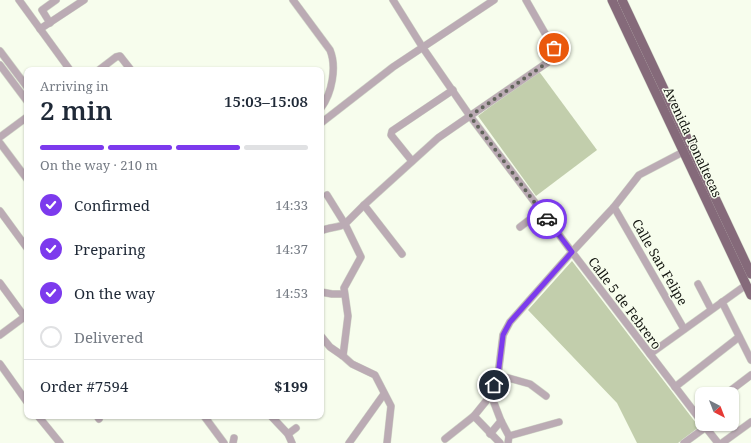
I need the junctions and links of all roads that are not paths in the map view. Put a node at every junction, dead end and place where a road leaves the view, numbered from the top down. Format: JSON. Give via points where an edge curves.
{"nodes":[{"id":1,"x":19,"y":0,"type":"edge"},
{"id":2,"x":56,"y":0,"type":"edge"},
{"id":3,"x":84,"y":0,"type":"edge"},
{"id":4,"x":293,"y":0,"type":"edge"},
{"id":5,"x":393,"y":0,"type":"edge"},
{"id":6,"x":494,"y":0,"type":"edge"},
{"id":7,"x":526,"y":0,"type":"edge"},
{"id":8,"x":612,"y":0,"type":"edge"},
{"id":9,"x":622,"y":0,"type":"edge"},
{"id":10,"x":50,"y":23,"type":"junction"},
{"id":11,"x":40,"y":29,"type":"junction"},
{"id":12,"x":424,"y":48,"type":"junction"},
{"id":13,"x":0,"y":51,"type":"edge"},
{"id":14,"x":0,"y":65,"type":"edge"},
{"id":15,"x":68,"y":67,"type":"edge"},
{"id":16,"x":103,"y":67,"type":"edge"},
{"id":17,"x":129,"y":67,"type":"edge"},
{"id":18,"x":24,"y":83,"type":"edge"},
{"id":19,"x":453,"y":90,"type":"junction"},
{"id":20,"x":24,"y":97,"type":"edge"},
{"id":21,"x":324,"y":104,"type":"edge"},
{"id":22,"x":470,"y":116,"type":"junction"},
{"id":23,"x":24,"y":119,"type":"edge"},
{"id":24,"x":324,"y":121,"type":"edge"},
{"id":25,"x":0,"y":137,"type":"edge"},
{"id":26,"x":0,"y":143,"type":"edge"},
{"id":27,"x":682,"y":152,"type":"junction"},
{"id":28,"x":412,"y":161,"type":"junction"},
{"id":29,"x":24,"y":175,"type":"edge"},
{"id":30,"x":327,"y":195,"type":"dead end"},
{"id":31,"x":364,"y":205,"type":"junction"},
{"id":32,"x":614,"y":207,"type":"junction"},
{"id":33,"x":0,"y":211,"type":"edge"},
{"id":34,"x":541,"y":211,"type":"junction"},
{"id":35,"x":345,"y":224,"type":"junction"},
{"id":36,"x":520,"y":227,"type":"dead end"},
{"id":37,"x":324,"y":230,"type":"edge"},
{"id":38,"x":24,"y":244,"type":"edge"},
{"id":39,"x":572,"y":252,"type":"junction"},
{"id":40,"x":402,"y":254,"type":"dead end"},
{"id":41,"x":751,"y":274,"type":"edge"},
{"id":42,"x":0,"y":283,"type":"edge"},
{"id":43,"x":698,"y":284,"type":"dead end"},
{"id":44,"x":746,"y":285,"type":"junction"},
{"id":45,"x":324,"y":293,"type":"edge"},
{"id":46,"x":344,"y":294,"type":"junction"},
{"id":47,"x":751,"y":295,"type":"edge"},
{"id":48,"x":722,"y":302,"type":"junction"},
{"id":49,"x":711,"y":309,"type":"junction"},
{"id":50,"x":24,"y":314,"type":"edge"},
{"id":51,"x":24,"y":318,"type":"edge"},
{"id":52,"x":684,"y":329,"type":"junction"},
{"id":53,"x":0,"y":335,"type":"edge"},
{"id":54,"x":740,"y":337,"type":"junction"},
{"id":55,"x":324,"y":340,"type":"edge"},
{"id":56,"x":650,"y":354,"type":"junction"},
{"id":57,"x":343,"y":356,"type":"junction"},
{"id":58,"x":751,"y":360,"type":"edge"},
{"id":59,"x":0,"y":364,"type":"edge"},
{"id":60,"x":498,"y":375,"type":"junction"},
{"id":61,"x":751,"y":376,"type":"edge"},
{"id":62,"x":675,"y":387,"type":"junction"},
{"id":63,"x":736,"y":387,"type":"edge"},
{"id":64,"x":384,"y":394,"type":"junction"},
{"id":65,"x":491,"y":395,"type":"junction"},
{"id":66,"x":546,"y":396,"type":"dead end"},
{"id":67,"x":24,"y":398,"type":"edge"},
{"id":68,"x":695,"y":409,"type":"edge"},
{"id":69,"x":474,"y":416,"type":"junction"},
{"id":70,"x":40,"y":419,"type":"edge"},
{"id":71,"x":206,"y":419,"type":"edge"},
{"id":72,"x":275,"y":419,"type":"edge"},
{"id":73,"x":501,"y":421,"type":"junction"},
{"id":74,"x":559,"y":422,"type":"dead end"},
{"id":75,"x":751,"y":422,"type":"edge"},
{"id":76,"x":296,"y":428,"type":"dead end"},
{"id":77,"x":699,"y":431,"type":"edge"},
{"id":78,"x":709,"y":431,"type":"edge"},
{"id":79,"x":288,"y":434,"type":"junction"},
{"id":80,"x":490,"y":434,"type":"junction"},
{"id":81,"x":695,"y":435,"type":"junction"},
{"id":82,"x":446,"y":439,"type":"dead end"},
{"id":83,"x":508,"y":439,"type":"edge"},
{"id":84,"x":60,"y":443,"type":"edge"},
{"id":85,"x":224,"y":443,"type":"edge"},
{"id":86,"x":292,"y":443,"type":"edge"},
{"id":87,"x":349,"y":443,"type":"edge"},
{"id":88,"x":387,"y":443,"type":"edge"},
{"id":89,"x":500,"y":443,"type":"edge"},
{"id":90,"x":684,"y":443,"type":"edge"},
{"id":91,"x":696,"y":443,"type":"edge"},
{"id":92,"x":718,"y":443,"type":"edge"},
{"id":93,"x":722,"y":443,"type":"edge"}],
"edges":[{"from":1,"to":11,"type":"street"},
{"from":2,"to":10,"type":"street","via":[[42,10]]},
{"from":3,"to":10,"type":"street"},
{"from":4,"to":21,"type":"street","via":[[330,50],[330,92]]},
{"from":5,"to":12,"type":"street","name":"Calle 5 de Febrero"},
{"from":6,"to":12,"type":"street"},
{"from":7,"to":22,"type":"street","via":[[554,48],[554,58]]},
{"from":8,"to":27,"type":"main road","name":"Avenida Tonaltecas"},
{"from":9,"to":41,"type":"main road","name":"Avenida Tonaltecas"},
{"from":10,"to":11,"type":"street"},
{"from":11,"to":15,"type":"street"},
{"from":12,"to":19,"type":"street","name":"Calle 5 de Febrero"},
{"from":12,"to":24,"type":"street","via":[[393,67]]},
{"from":13,"to":18,"type":"street"},
{"from":14,"to":20,"type":"street"},
{"from":16,"to":17,"type":"street","via":[[120,56]]},
{"from":19,"to":22,"type":"street","name":"Calle 5 de Febrero"},
{"from":19,"to":28,"type":"street","via":[[392,131],[391,134]]},
{"from":22,"to":28,"type":"street","via":[[438,138]]},
{"from":22,"to":34,"type":"street","name":"Calle 5 de Febrero"},
{"from":23,"to":25,"type":"street"},
{"from":26,"to":29,"type":"street"},
{"from":27,"to":32,"type":"street","via":[[639,175]]},
{"from":27,"to":44,"type":"main road","name":"Avenida Tonaltecas"},
{"from":28,"to":31,"type":"street"},
{"from":30,"to":35,"type":"street"},
{"from":31,"to":35,"type":"street"},
{"from":31,"to":40,"type":"street"},
{"from":32,"to":39,"type":"street"},
{"from":32,"to":52,"type":"street","name":"Calle San Felipe"},
{"from":33,"to":38,"type":"street"},
{"from":34,"to":36,"type":"street"},
{"from":34,"to":39,"type":"street","name":"Calle 5 de Febrero"},
{"from":35,"to":37,"type":"street"},
{"from":35,"to":46,"type":"street","via":[[361,256],[344,288]]},
{"from":39,"to":56,"type":"street","name":"Calle 5 de Febrero"},
{"from":39,"to":60,"type":"street","via":[[510,322],[503,335]]},
{"from":42,"to":50,"type":"street"},
{"from":43,"to":49,"type":"street"},
{"from":44,"to":47,"type":"main road","name":"Avenida Tonaltecas"},
{"from":44,"to":48,"type":"street"},
{"from":45,"to":46,"type":"street"},
{"from":46,"to":57,"type":"street","via":[[348,316]]},
{"from":48,"to":49,"type":"street"},
{"from":48,"to":54,"type":"street"},
{"from":49,"to":52,"type":"street"},
{"from":51,"to":53,"type":"street"},
{"from":52,"to":56,"type":"street"},
{"from":54,"to":58,"type":"street"},
{"from":54,"to":62,"type":"street"},
{"from":55,"to":57,"type":"street"},
{"from":56,"to":62,"type":"street","name":"Calle 5 de Febrero"},
{"from":57,"to":64,"type":"street","via":[[354,366],[375,375]]},
{"from":59,"to":67,"type":"street"},
{"from":60,"to":65,"type":"street"},
{"from":60,"to":66,"type":"street","via":[[530,384]]},
{"from":61,"to":63,"type":"street"},
{"from":62,"to":68,"type":"street","name":"Calle 5 de Febrero"},
{"from":64,"to":87,"type":"street"},
{"from":64,"to":88,"type":"street","via":[[392,409]]},
{"from":65,"to":69,"type":"street"},
{"from":65,"to":73,"type":"street"},
{"from":69,"to":80,"type":"street"},
{"from":69,"to":82,"type":"street"},
{"from":70,"to":84,"type":"street"},
{"from":71,"to":85,"type":"street"},
{"from":72,"to":79,"type":"street"},
{"from":73,"to":80,"type":"street"},
{"from":73,"to":83,"type":"street"},
{"from":74,"to":83,"type":"street"},
{"from":75,"to":93,"type":"street"},
{"from":76,"to":79,"type":"street"},
{"from":77,"to":81,"type":"street"},
{"from":78,"to":92,"type":"street","name":"Calle 5 de Febrero"},
{"from":79,"to":86,"type":"street"},
{"from":80,"to":89,"type":"street"},
{"from":81,"to":90,"type":"street"},
{"from":81,"to":91,"type":"street"}]}
